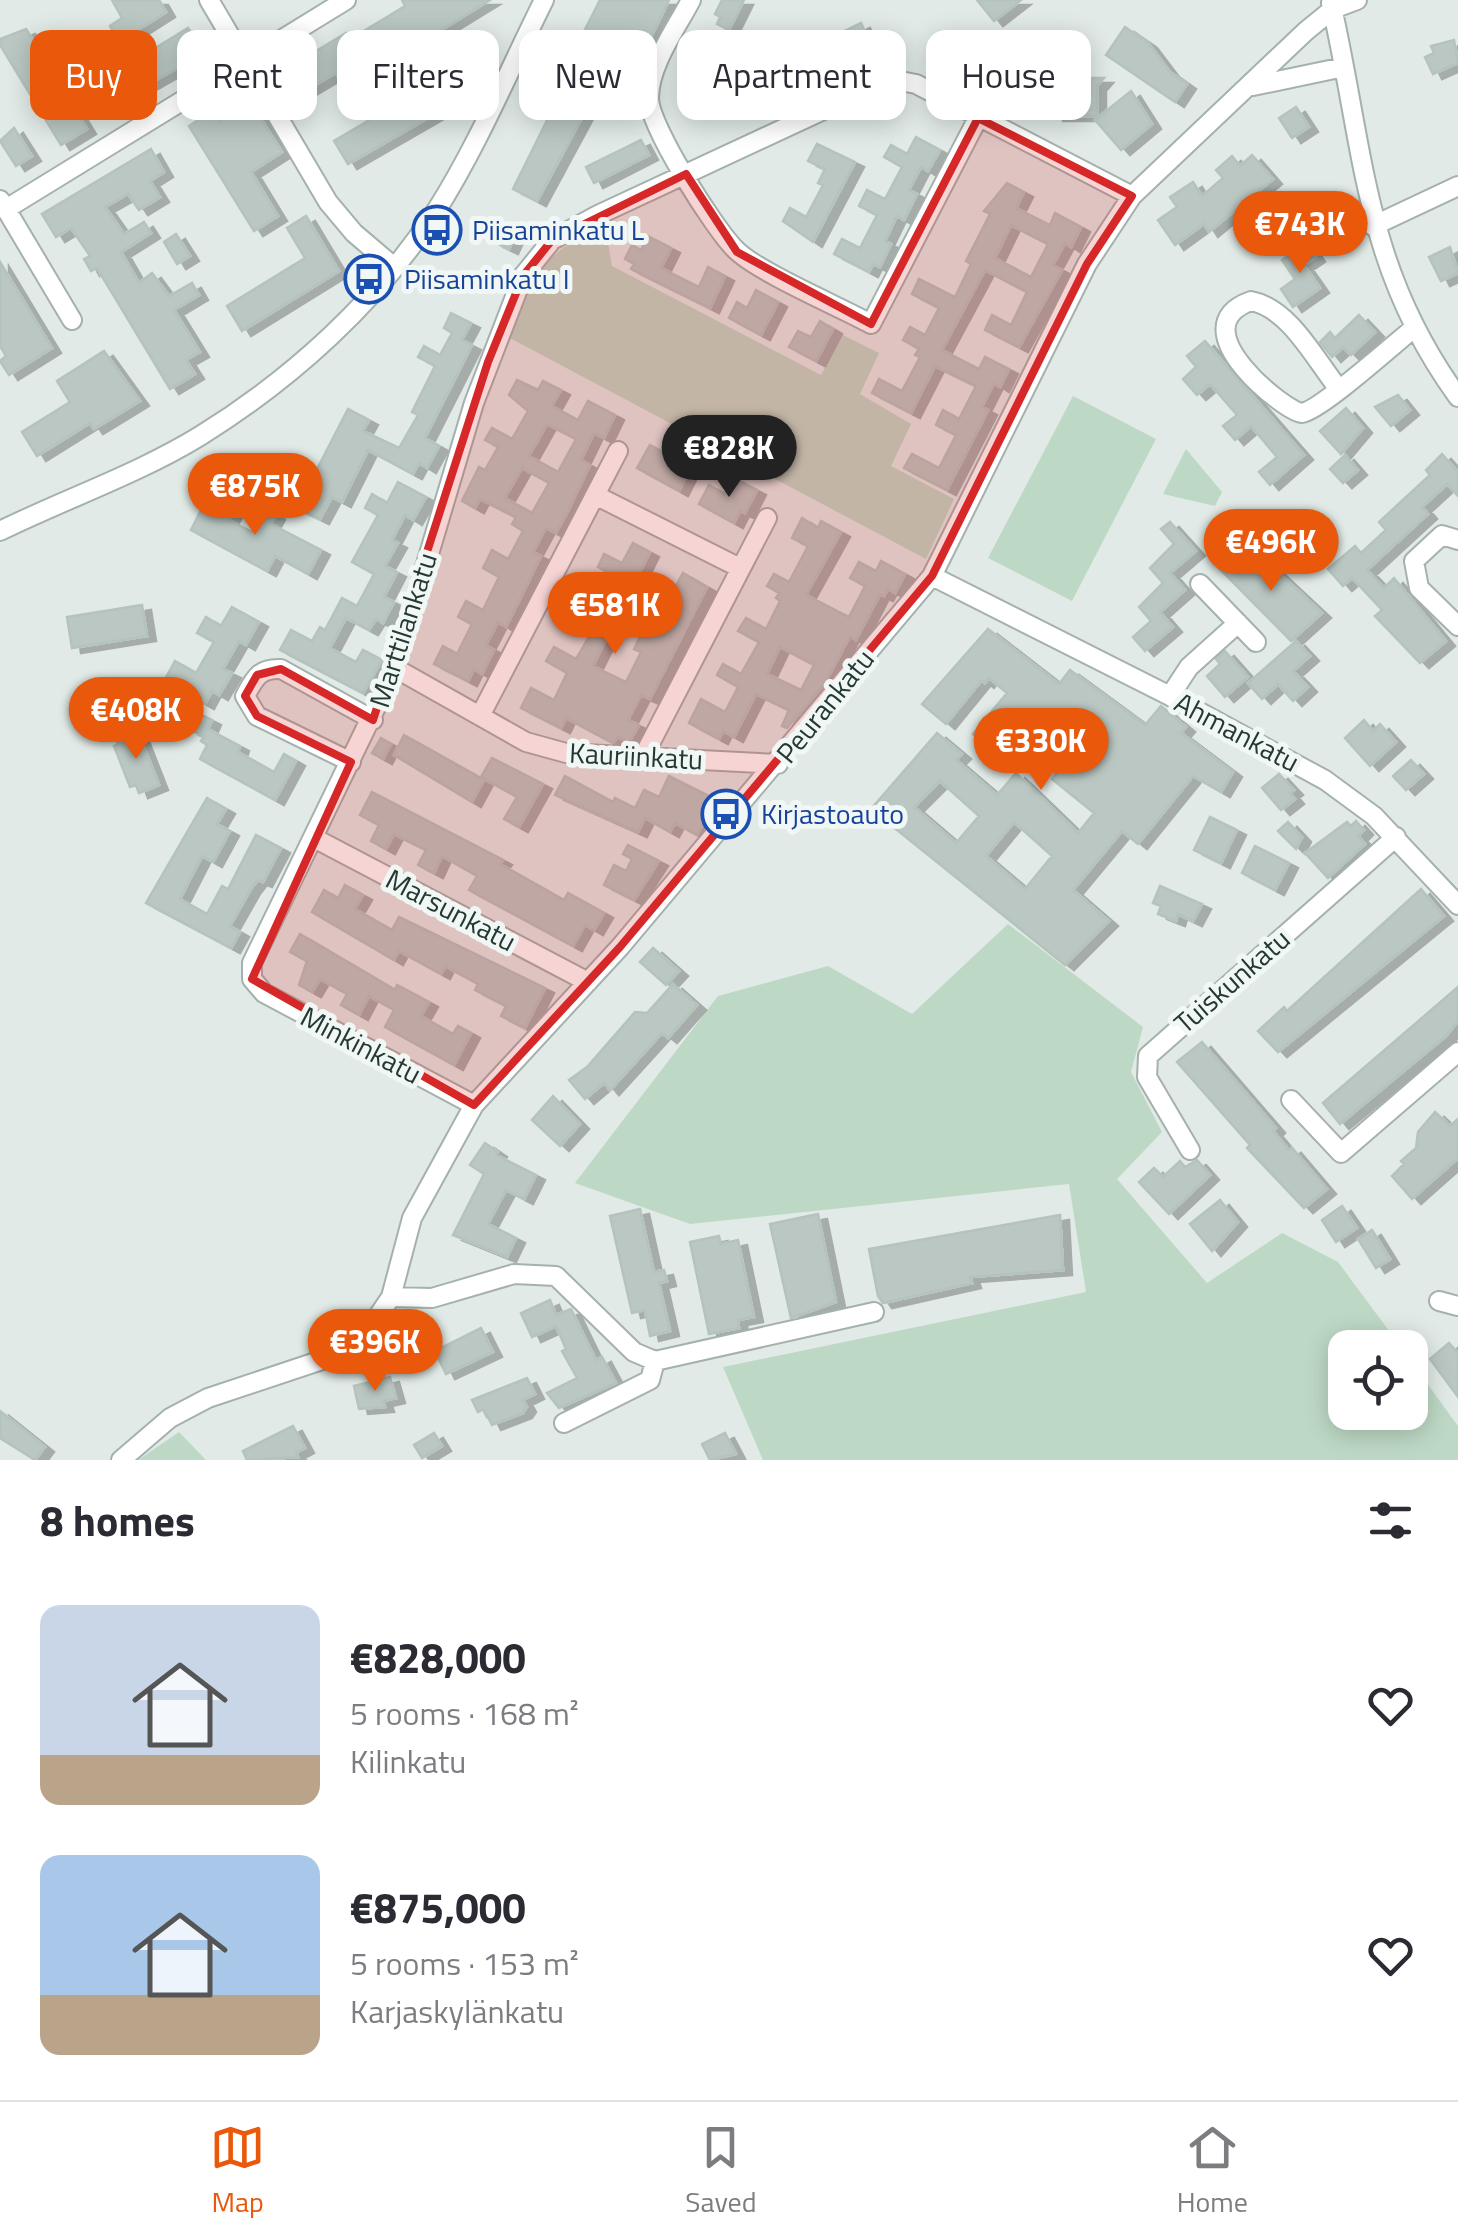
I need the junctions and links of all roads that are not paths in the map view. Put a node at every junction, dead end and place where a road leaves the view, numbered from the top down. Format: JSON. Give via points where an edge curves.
{"nodes":[{"id":1,"x":209,"y":0,"type":"edge"},
{"id":2,"x":346,"y":0,"type":"edge"},
{"id":3,"x":544,"y":0,"type":"edge"},
{"id":4,"x":691,"y":0,"type":"edge"},
{"id":5,"x":1356,"y":0,"type":"edge"},
{"id":6,"x":1331,"y":5,"type":"edge"},
{"id":7,"x":225,"y":30,"type":"edge"},
{"id":8,"x":296,"y":30,"type":"edge"},
{"id":9,"x":1344,"y":67,"type":"junction"},
{"id":10,"x":1253,"y":86,"type":"junction"},
{"id":11,"x":926,"y":89,"type":"edge"},
{"id":12,"x":177,"y":101,"type":"edge"},
{"id":13,"x":278,"y":120,"type":"edge"},
{"id":14,"x":977,"y":120,"type":"edge"},
{"id":15,"x":982,"y":120,"type":"edge"},
{"id":16,"x":686,"y":174,"type":"junction"},
{"id":17,"x":1458,"y":186,"type":"edge"},
{"id":18,"x":1132,"y":196,"type":"junction"},
{"id":19,"x":3,"y":204,"type":"edge"},
{"id":20,"x":1373,"y":226,"type":"junction"},
{"id":21,"x":394,"y":267,"type":"junction"},
{"id":22,"x":72,"y":320,"type":"dead end"},
{"id":23,"x":1414,"y":328,"type":"junction"},
{"id":24,"x":1338,"y":388,"type":"junction"},
{"id":25,"x":1458,"y":397,"type":"edge"},
{"id":26,"x":618,"y":451,"type":"dead end"},
{"id":27,"x":595,"y":494,"type":"junction"},
{"id":28,"x":767,"y":518,"type":"dead end"},
{"id":29,"x":0,"y":531,"type":"edge"},
{"id":30,"x":1458,"y":540,"type":"edge"},
{"id":31,"x":740,"y":568,"type":"junction"},
{"id":32,"x":932,"y":576,"type":"junction"},
{"id":33,"x":1200,"y":584,"type":"dead end"},
{"id":34,"x":1238,"y":623,"type":"junction"},
{"id":35,"x":1458,"y":626,"type":"edge"},
{"id":36,"x":1256,"y":642,"type":"dead end"},
{"id":37,"x":394,"y":668,"type":"junction"},
{"id":38,"x":1170,"y":696,"type":"junction"},
{"id":39,"x":480,"y":716,"type":"junction"},
{"id":40,"x":373,"y":720,"type":"junction"},
{"id":41,"x":644,"y":756,"type":"junction"},
{"id":42,"x":351,"y":762,"type":"junction"},
{"id":43,"x":778,"y":764,"type":"junction"},
{"id":44,"x":1396,"y":837,"type":"junction"},
{"id":45,"x":314,"y":838,"type":"junction"},
{"id":46,"x":1458,"y":905,"type":"edge"},
{"id":47,"x":252,"y":979,"type":"joint"},
{"id":48,"x":588,"y":982,"type":"junction"},
{"id":49,"x":1458,"y":1052,"type":"edge"},
{"id":50,"x":1291,"y":1100,"type":"dead end"},
{"id":51,"x":474,"y":1105,"type":"junction"},
{"id":52,"x":1190,"y":1150,"type":"dead end"},
{"id":53,"x":391,"y":1297,"type":"junction"},
{"id":54,"x":1438,"y":1302,"type":"dead end"},
{"id":55,"x":1458,"y":1306,"type":"edge"},
{"id":56,"x":874,"y":1312,"type":"dead end"},
{"id":57,"x":655,"y":1361,"type":"junction"},
{"id":58,"x":564,"y":1423,"type":"dead end"},
{"id":59,"x":120,"y":1460,"type":"edge"}],
"edges":[{"from":1,"to":7,"type":"street"},
{"from":2,"to":8,"type":"street"},
{"from":3,"to":21,"type":"street","via":[[447,192]]},
{"from":4,"to":16,"type":"street","via":[[658,64],[649,98],[666,148]]},
{"from":5,"to":6,"type":"street","name":"Peurankatu"},
{"from":6,"to":9,"type":"street"},
{"from":6,"to":10,"type":"street","name":"Peurankatu"},
{"from":9,"to":10,"type":"street"},
{"from":9,"to":20,"type":"street"},
{"from":10,"to":18,"type":"street","name":"Peurankatu"},
{"from":11,"to":16,"type":"street","name":"Marttilankatu","via":[[885,79]]},
{"from":12,"to":19,"type":"street"},
{"from":13,"to":21,"type":"street","via":[[328,202]]},
{"from":14,"to":16,"type":"street","via":[[871,324],[738,252]]},
{"from":15,"to":18,"type":"street","name":"Marttilankatu"},
{"from":16,"to":37,"type":"street","name":"Marttilankatu","via":[[598,215],[546,246],[528,267],[474,403]]},
{"from":17,"to":20,"type":"street"},
{"from":18,"to":32,"type":"street","name":"Peurankatu","via":[[1088,264]]},
{"from":19,"to":22,"type":"street"},
{"from":20,"to":23,"type":"street"},
{"from":21,"to":29,"type":"street","via":[[320,345],[223,420],[176,449]]},
{"from":23,"to":24,"type":"street"},
{"from":23,"to":25,"type":"street"},
{"from":24,"to":24,"type":"street","via":[[1301,413],[1281,405],[1226,343],[1227,314],[1251,301],[1265,304]]},
{"from":26,"to":27,"type":"street"},
{"from":27,"to":31,"type":"street"},
{"from":27,"to":39,"type":"street"},
{"from":28,"to":31,"type":"street"},
{"from":30,"to":35,"type":"street","via":[[1442,535],[1414,562],[1419,588]]},
{"from":31,"to":41,"type":"street"},
{"from":32,"to":38,"type":"street","name":"Ahmankatu"},
{"from":32,"to":43,"type":"street","name":"Peurankatu"},
{"from":33,"to":34,"type":"street"},
{"from":34,"to":36,"type":"street"},
{"from":34,"to":38,"type":"street","via":[[1189,666]]},
{"from":37,"to":39,"type":"street","name":"Kauriinkatu"},
{"from":37,"to":40,"type":"street","name":"Marttilankatu"},
{"from":38,"to":44,"type":"street","name":"Ahmankatu","via":[[1325,780]]},
{"from":39,"to":41,"type":"street","name":"Kauriinkatu","via":[[526,742],[566,754]]},
{"from":40,"to":42,"type":"street","name":"Marttilankatu"},
{"from":40,"to":42,"type":"street","via":[[281,669],[257,675],[245,696],[258,716]]},
{"from":41,"to":43,"type":"street","name":"Kauriinkatu"},
{"from":42,"to":45,"type":"street","name":"Marttilankatu"},
{"from":43,"to":48,"type":"street","name":"Peurankatu"},
{"from":44,"to":46,"type":"street","name":"Ahmankatu"},
{"from":44,"to":52,"type":"street","name":"Tuiskunkatu","via":[[1148,1056],[1146,1077]]},
{"from":45,"to":47,"type":"street","name":"Marttilankatu","via":[[252,964]]},
{"from":45,"to":48,"type":"street","name":"Marsunkatu"},
{"from":47,"to":51,"type":"street","name":"Minkinkatu","via":[[264,993]]},
{"from":48,"to":51,"type":"street","name":"Peurankatu"},
{"from":49,"to":50,"type":"street","via":[[1340,1153]]},
{"from":51,"to":53,"type":"street","name":"Peurankatu","via":[[412,1218]]},
{"from":53,"to":57,"type":"street","via":[[432,1298],[514,1274],[556,1276],[634,1352]]},
{"from":53,"to":59,"type":"street","name":"Peurankatu","via":[[343,1353],[208,1398],[170,1418]]},
{"from":54,"to":55,"type":"street"},
{"from":56,"to":57,"type":"street"},
{"from":57,"to":58,"type":"street","via":[[650,1380]]}]}
